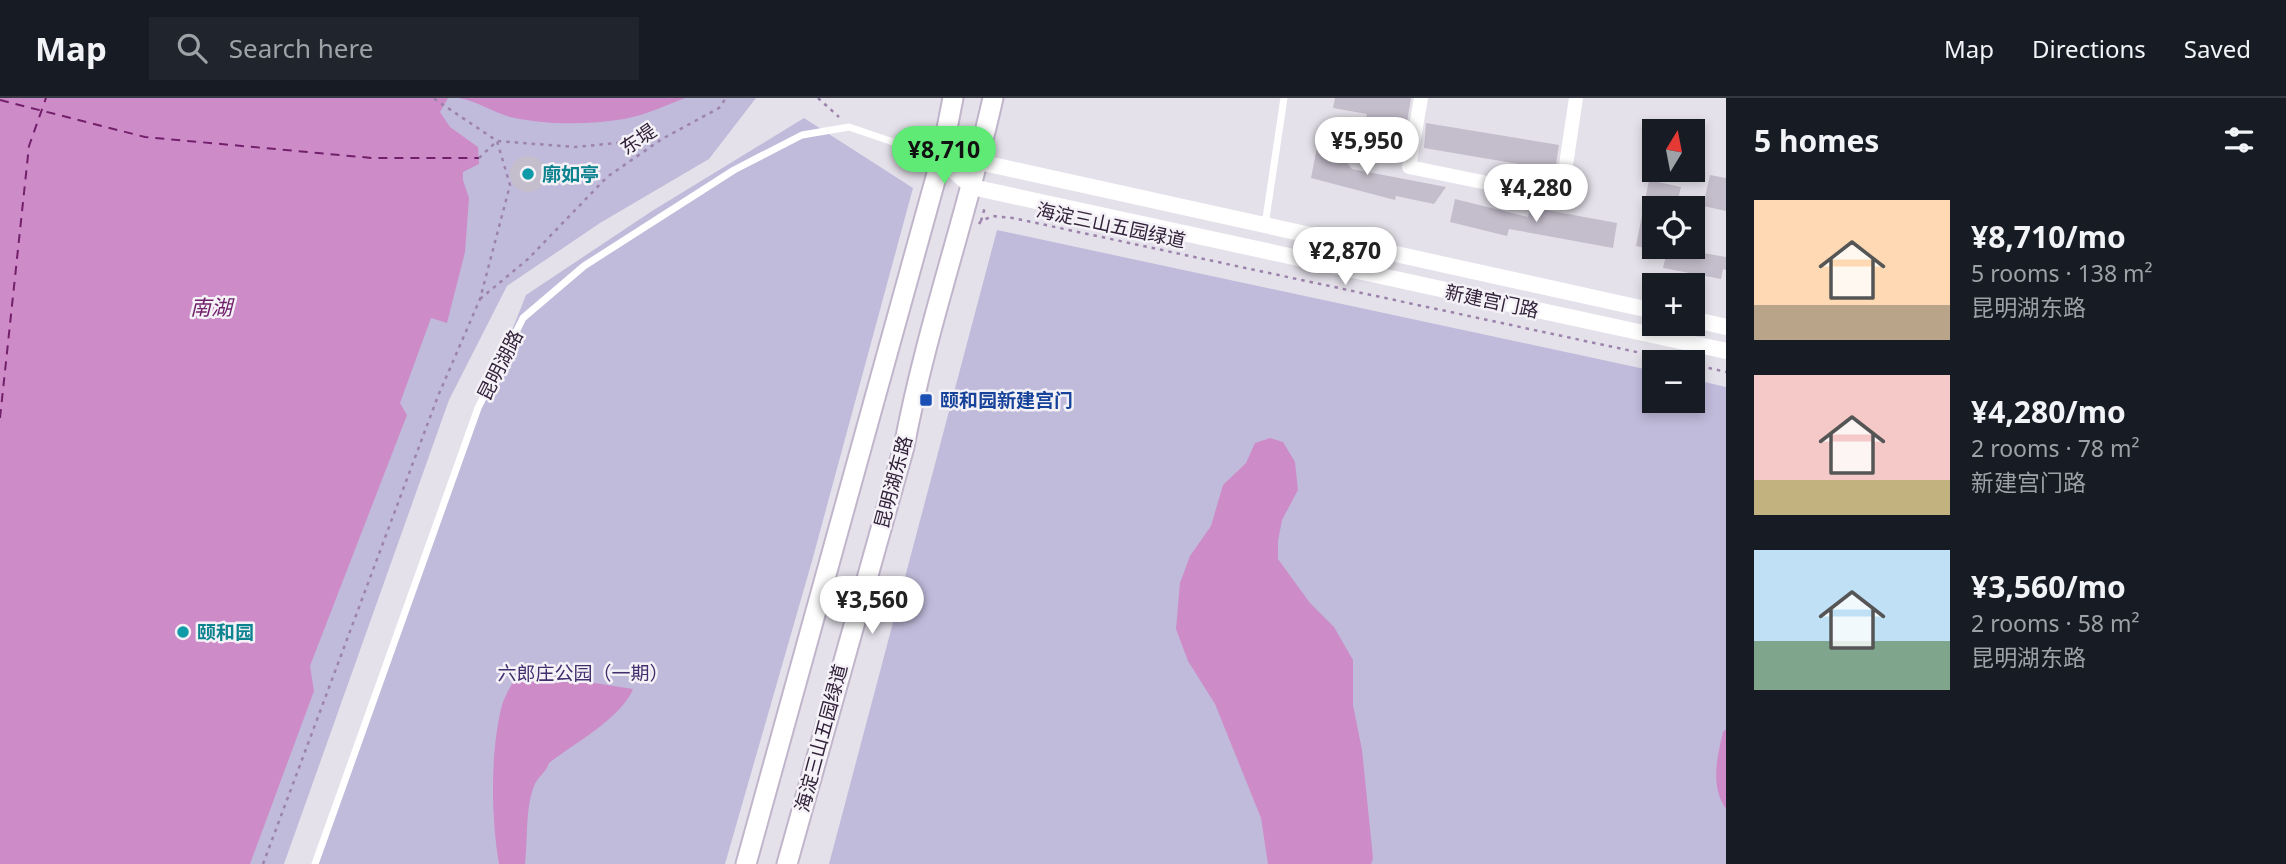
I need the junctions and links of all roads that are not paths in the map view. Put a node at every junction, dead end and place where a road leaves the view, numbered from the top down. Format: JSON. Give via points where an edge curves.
{"nodes":[{"id":1,"x":953,"y":98,"type":"edge"},
{"id":2,"x":993,"y":98,"type":"edge"},
{"id":3,"x":1284,"y":98,"type":"edge"},
{"id":4,"x":1421,"y":98,"type":"edge"},
{"id":5,"x":1576,"y":98,"type":"edge"},
{"id":6,"x":942,"y":159,"type":"junction"},
{"id":7,"x":979,"y":162,"type":"junction"},
{"id":8,"x":972,"y":187,"type":"junction"},
{"id":9,"x":1265,"y":225,"type":"junction"},
{"id":10,"x":1642,"y":308,"type":"edge"},
{"id":11,"x":1705,"y":322,"type":"edge"},
{"id":12,"x":1726,"y":327,"type":"edge"},
{"id":13,"x":1726,"y":351,"type":"edge"},
{"id":14,"x":315,"y":864,"type":"edge"},
{"id":15,"x":746,"y":864,"type":"edge"},
{"id":16,"x":787,"y":864,"type":"edge"}],
"edges":[{"from":1,"to":6,"type":"main road","name":"昆明湖东路"},
{"from":2,"to":7,"type":"main road","name":"昆明湖东路"},
{"from":3,"to":9,"type":"lane"},
{"from":4,"to":5,"type":"street","via":[[1409,167],[1560,198]]},
{"from":6,"to":7,"type":"street","name":"新建宫门路"},
{"from":6,"to":8,"type":"street"},
{"from":6,"to":14,"type":"lane","name":"昆明湖路","via":[[849,127],[802,135],[734,170],[583,266],[523,318],[478,408]]},
{"from":6,"to":15,"type":"main road","name":"昆明湖东路"},
{"from":7,"to":8,"type":"main road","name":"昆明湖东路"},
{"from":7,"to":9,"type":"street","name":"新建宫门路"},
{"from":8,"to":13,"type":"street","name":"新建宫门路"},
{"from":8,"to":16,"type":"main road","name":"昆明湖东路"},
{"from":9,"to":10,"type":"street","name":"新建宫门路"},
{"from":11,"to":12,"type":"street"}]}
